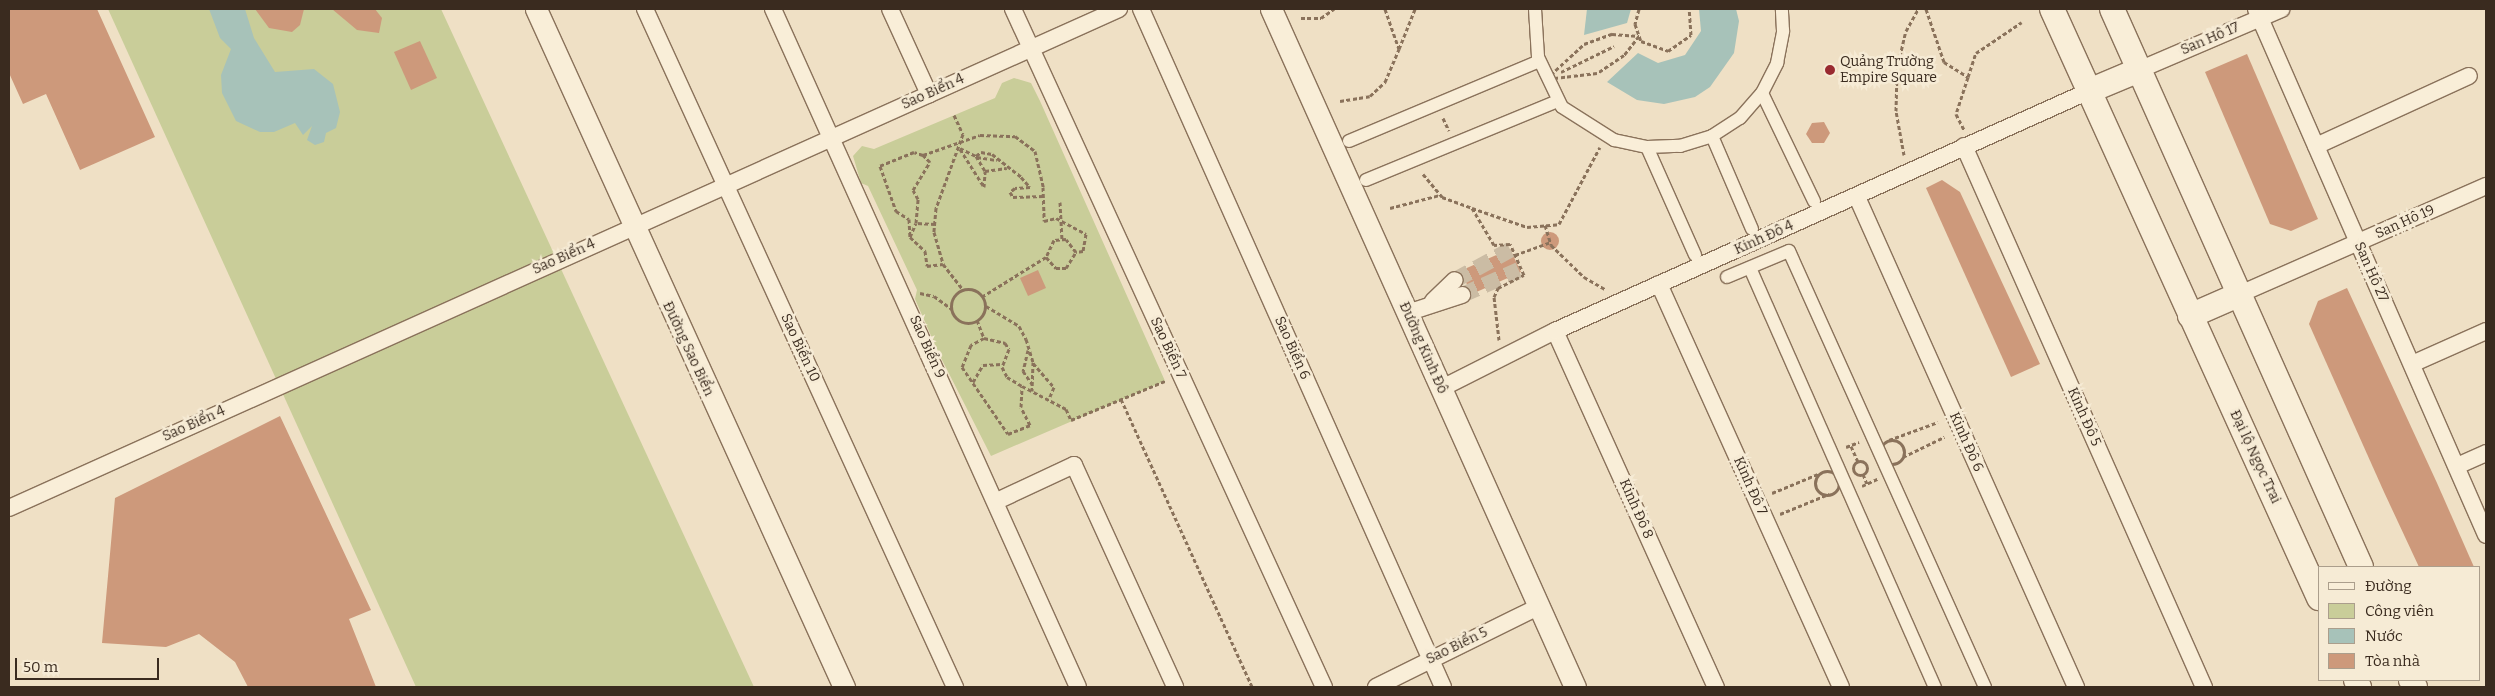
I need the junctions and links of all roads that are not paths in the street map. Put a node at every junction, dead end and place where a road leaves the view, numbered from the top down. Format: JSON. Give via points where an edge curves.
{"nodes":[{"id":1,"x":536,"y":9,"type":"edge"},
{"id":2,"x":646,"y":9,"type":"edge"},
{"id":3,"x":773,"y":9,"type":"edge"},
{"id":4,"x":890,"y":9,"type":"edge"},
{"id":5,"x":1013,"y":9,"type":"edge"},
{"id":6,"x":1119,"y":9,"type":"edge"},
{"id":7,"x":1141,"y":9,"type":"edge"},
{"id":8,"x":1271,"y":9,"type":"edge"},
{"id":9,"x":1534,"y":9,"type":"edge"},
{"id":10,"x":1782,"y":9,"type":"edge"},
{"id":11,"x":2052,"y":9,"type":"edge"},
{"id":12,"x":2112,"y":9,"type":"edge"},
{"id":13,"x":2281,"y":9,"type":"edge"},
{"id":14,"x":2258,"y":13,"type":"edge"},
{"id":15,"x":1031,"y":48,"type":"junction"},
{"id":16,"x":1539,"y":61,"type":"junction"},
{"id":17,"x":2139,"y":70,"type":"junction"},
{"id":18,"x":2469,"y":76,"type":"dead end"},
{"id":19,"x":2089,"y":92,"type":"junction"},
{"id":20,"x":1762,"y":93,"type":"junction"},
{"id":21,"x":929,"y":94,"type":"junction"},
{"id":22,"x":1558,"y":101,"type":"junction"},
{"id":23,"x":1712,"y":136,"type":"junction"},
{"id":24,"x":831,"y":138,"type":"junction"},
{"id":25,"x":1965,"y":140,"type":"junction"},
{"id":26,"x":1349,"y":141,"type":"dead end"},
{"id":27,"x":2316,"y":146,"type":"junction"},
{"id":28,"x":1647,"y":147,"type":"junction"},
{"id":29,"x":1366,"y":180,"type":"dead end"},
{"id":30,"x":726,"y":186,"type":"junction"},
{"id":31,"x":2486,"y":186,"type":"edge"},
{"id":32,"x":1857,"y":197,"type":"junction"},
{"id":33,"x":1814,"y":201,"type":"dead end"},
{"id":34,"x":632,"y":227,"type":"junction"},
{"id":35,"x":1752,"y":229,"type":"dead end"},
{"id":36,"x":2358,"y":243,"type":"junction"},
{"id":37,"x":1695,"y":255,"type":"dead end"},
{"id":38,"x":1750,"y":268,"type":"junction"},
{"id":39,"x":1727,"y":277,"type":"dead end"},
{"id":40,"x":1660,"y":284,"type":"junction"},
{"id":41,"x":1458,"y":288,"type":"tunnel mouth"},
{"id":42,"x":2240,"y":294,"type":"junction"},
{"id":43,"x":1407,"y":313,"type":"junction"},
{"id":44,"x":2190,"y":316,"type":"junction"},
{"id":45,"x":1555,"y":331,"type":"junction"},
{"id":46,"x":2486,"y":331,"type":"edge"},
{"id":47,"x":2412,"y":364,"type":"junction"},
{"id":48,"x":1442,"y":388,"type":"junction"},
{"id":49,"x":2486,"y":453,"type":"edge"},
{"id":50,"x":2457,"y":466,"type":"junction"},
{"id":51,"x":997,"y":501,"type":"junction"},
{"id":52,"x":9,"y":508,"type":"edge"},
{"id":53,"x":2486,"y":535,"type":"edge"},
{"id":54,"x":2361,"y":566,"type":"edge"},
{"id":55,"x":2318,"y":596,"type":"edge"},
{"id":56,"x":1538,"y":607,"type":"junction"},
{"id":57,"x":1430,"y":659,"type":"junction"},
{"id":58,"x":844,"y":687,"type":"edge"},
{"id":59,"x":955,"y":687,"type":"edge"},
{"id":60,"x":1078,"y":687,"type":"edge"},
{"id":61,"x":1175,"y":687,"type":"edge"},
{"id":62,"x":1324,"y":687,"type":"edge"},
{"id":63,"x":1376,"y":687,"type":"edge"},
{"id":64,"x":1443,"y":687,"type":"edge"},
{"id":65,"x":1575,"y":687,"type":"edge"},
{"id":66,"x":1716,"y":687,"type":"edge"},
{"id":67,"x":1841,"y":687,"type":"edge"},
{"id":68,"x":1935,"y":687,"type":"edge"},
{"id":69,"x":1985,"y":687,"type":"edge"},
{"id":70,"x":2076,"y":687,"type":"edge"},
{"id":71,"x":2204,"y":687,"type":"edge"}],
"edges":[{"from":1,"to":34,"type":"street","name":"Đường Sao Biển"},
{"from":2,"to":30,"type":"street","name":"Sao Biển 10"},
{"from":3,"to":24,"type":"street","name":"Sao Biển 9"},
{"from":4,"to":21,"type":"street"},
{"from":5,"to":15,"type":"street","name":"Sao Biển 7"},
{"from":6,"to":15,"type":"street","name":"Sao Biển 4"},
{"from":7,"to":57,"type":"street","name":"Sao Biển 6"},
{"from":8,"to":43,"type":"street","name":"Đường Kinh Đô"},
{"from":9,"to":16,"type":"street"},
{"from":10,"to":20,"type":"street","via":[[1783,31],[1777,64]]},
{"from":11,"to":19,"type":"main road","name":"Đại lộ Ngọc Trai"},
{"from":12,"to":17,"type":"main road"},
{"from":13,"to":14,"type":"street","name":"San Hô 17"},
{"from":14,"to":17,"type":"street","name":"San Hô 17"},
{"from":14,"to":27,"type":"street","name":"San Hô 27"},
{"from":15,"to":21,"type":"street","name":"Sao Biển 4"},
{"from":15,"to":62,"type":"street","name":"Sao Biển 7"},
{"from":16,"to":22,"type":"street"},
{"from":16,"to":26,"type":"street"},
{"from":17,"to":19,"type":"main road"},
{"from":17,"to":42,"type":"main road"},
{"from":18,"to":27,"type":"street"},
{"from":19,"to":25,"type":"street","name":"Kinh Đô 4"},
{"from":19,"to":44,"type":"main road","name":"Đại lộ Ngọc Trai"},
{"from":20,"to":23,"type":"street","via":[[1740,118]]},
{"from":20,"to":33,"type":"street"},
{"from":21,"to":24,"type":"street","name":"Sao Biển 4"},
{"from":22,"to":28,"type":"street","via":[[1585,124],[1606,136]]},
{"from":22,"to":29,"type":"street"},
{"from":23,"to":28,"type":"street","via":[[1680,146]]},
{"from":23,"to":35,"type":"street"},
{"from":24,"to":30,"type":"street","name":"Sao Biển 4"},
{"from":24,"to":51,"type":"street","name":"Sao Biển 9"},
{"from":25,"to":32,"type":"street","name":"Kinh Đô 4"},
{"from":25,"to":71,"type":"street","name":"Kinh Đô 5"},
{"from":27,"to":36,"type":"street","name":"San Hô 27"},
{"from":28,"to":37,"type":"street"},
{"from":30,"to":34,"type":"street","name":"Sao Biển 4"},
{"from":30,"to":59,"type":"street","name":"Sao Biển 10"},
{"from":31,"to":36,"type":"street","name":"San Hô 19"},
{"from":32,"to":40,"type":"street","name":"Kinh Đô 4"},
{"from":32,"to":70,"type":"street","name":"Kinh Đô 6"},
{"from":34,"to":52,"type":"street","name":"Sao Biển 4"},
{"from":34,"to":58,"type":"street","name":"Đường Sao Biển"},
{"from":36,"to":42,"type":"street","name":"San Hô 19"},
{"from":36,"to":47,"type":"street","name":"San Hô 27"},
{"from":38,"to":39,"type":"street"},
{"from":38,"to":68,"type":"street"},
{"from":38,"to":69,"type":"street","via":[[1792,250]]},
{"from":40,"to":45,"type":"street","name":"Kinh Đô 4"},
{"from":40,"to":67,"type":"street","name":"Kinh Đô 7"},
{"from":41,"to":43,"type":"street"},
{"from":42,"to":44,"type":"main road"},
{"from":42,"to":54,"type":"main road"},
{"from":43,"to":48,"type":"street","name":"Đường Kinh Đô"},
{"from":44,"to":55,"type":"main road","name":"Đại lộ Ngọc Trai"},
{"from":45,"to":48,"type":"street","name":"Kinh Đô 4"},
{"from":45,"to":66,"type":"street","name":"Kinh Đô 8"},
{"from":46,"to":47,"type":"street"},
{"from":47,"to":50,"type":"street","name":"San Hô 27"},
{"from":48,"to":56,"type":"street","name":"Đường Kinh Đô"},
{"from":49,"to":50,"type":"street"},
{"from":50,"to":53,"type":"street","name":"San Hô 27"},
{"from":51,"to":60,"type":"street","name":"Sao Biển 9"},
{"from":51,"to":61,"type":"street","via":[[1074,465]]},
{"from":56,"to":57,"type":"street","name":"Sao Biển 5"},
{"from":56,"to":65,"type":"street","name":"Đường Kinh Đô"},
{"from":57,"to":63,"type":"street","name":"Sao Biển 5"},
{"from":57,"to":64,"type":"street","name":"Sao Biển 6"}]}
